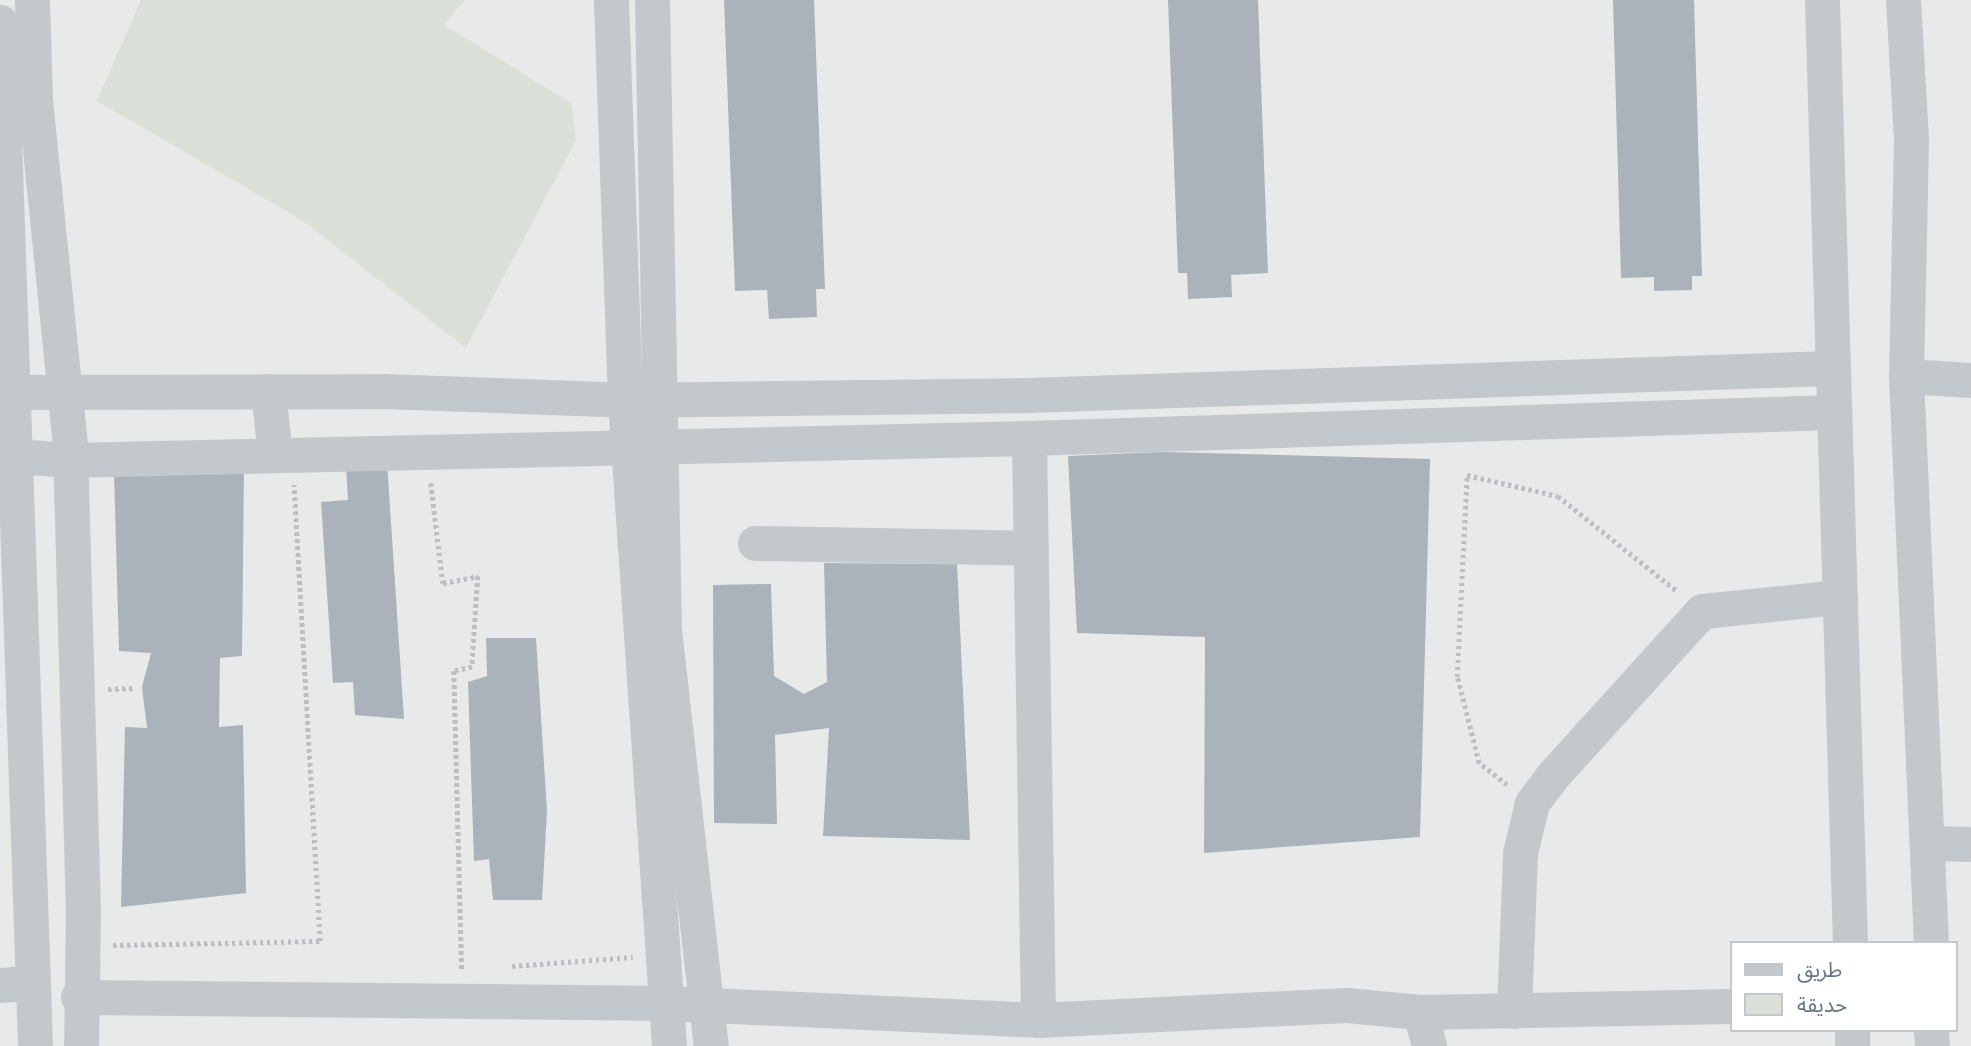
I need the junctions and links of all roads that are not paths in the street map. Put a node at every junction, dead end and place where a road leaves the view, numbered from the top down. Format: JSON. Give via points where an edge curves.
{"nodes":[{"id":1,"x":32,"y":0,"type":"edge"},
{"id":2,"x":611,"y":0,"type":"edge"},
{"id":3,"x":652,"y":0,"type":"edge"},
{"id":4,"x":1822,"y":0,"type":"edge"},
{"id":5,"x":1903,"y":0,"type":"edge"},
{"id":6,"x":0,"y":22,"type":"edge"},
{"id":7,"x":1832,"y":368,"type":"junction"},
{"id":8,"x":1906,"y":376,"type":"junction"},
{"id":9,"x":1465,"y":380,"type":"junction"},
{"id":10,"x":1971,"y":380,"type":"edge"},
{"id":11,"x":65,"y":391,"type":"junction"},
{"id":12,"x":268,"y":391,"type":"junction"},
{"id":13,"x":6,"y":392,"type":"edge"},
{"id":14,"x":411,"y":392,"type":"junction"},
{"id":15,"x":1114,"y":393,"type":"junction"},
{"id":16,"x":918,"y":396,"type":"junction"},
{"id":17,"x":641,"y":400,"type":"junction"},
{"id":18,"x":1833,"y":412,"type":"junction"},
{"id":19,"x":1467,"y":424,"type":"junction"},
{"id":20,"x":1116,"y":435,"type":"junction"},
{"id":21,"x":1029,"y":438,"type":"junction"},
{"id":22,"x":925,"y":440,"type":"junction"},
{"id":23,"x":643,"y":445,"type":"junction"},
{"id":24,"x":421,"y":451,"type":"junction"},
{"id":25,"x":284,"y":454,"type":"junction"},
{"id":26,"x":7,"y":455,"type":"edge"},
{"id":27,"x":70,"y":460,"type":"junction"},
{"id":28,"x":755,"y":542,"type":"dead end"},
{"id":29,"x":1030,"y":548,"type":"junction"},
{"id":30,"x":1840,"y":597,"type":"junction"},
{"id":31,"x":1930,"y":843,"type":"junction"},
{"id":32,"x":1971,"y":844,"type":"edge"},
{"id":33,"x":1850,"y":941,"type":"edge"},
{"id":34,"x":1931,"y":941,"type":"edge"},
{"id":35,"x":16,"y":984,"type":"edge"},
{"id":36,"x":78,"y":997,"type":"junction"},
{"id":37,"x":666,"y":1003,"type":"junction"},
{"id":38,"x":708,"y":1004,"type":"junction"},
{"id":39,"x":1730,"y":1006,"type":"edge"},
{"id":40,"x":1514,"y":1011,"type":"junction"},
{"id":41,"x":1420,"y":1012,"type":"junction"},
{"id":42,"x":1038,"y":1020,"type":"junction"},
{"id":43,"x":35,"y":1046,"type":"edge"},
{"id":44,"x":81,"y":1046,"type":"edge"},
{"id":45,"x":668,"y":1046,"type":"edge"},
{"id":46,"x":712,"y":1046,"type":"edge"},
{"id":47,"x":1429,"y":1046,"type":"edge"}],
"edges":[{"from":1,"to":11,"type":"lane","via":[[34,100]]},
{"from":2,"to":17,"type":"lane"},
{"from":3,"to":17,"type":"lane"},
{"from":4,"to":7,"type":"lane"},
{"from":5,"to":8,"type":"lane","via":[[1911,140]]},
{"from":6,"to":13,"type":"lane"},
{"from":7,"to":9,"type":"lane"},
{"from":7,"to":18,"type":"lane"},
{"from":8,"to":10,"type":"lane"},
{"from":8,"to":31,"type":"lane"},
{"from":9,"to":15,"type":"lane"},
{"from":9,"to":19,"type":"lane"},
{"from":11,"to":12,"type":"lane"},
{"from":11,"to":13,"type":"lane"},
{"from":11,"to":27,"type":"lane"},
{"from":12,"to":14,"type":"lane"},
{"from":12,"to":25,"type":"lane"},
{"from":13,"to":26,"type":"lane"},
{"from":14,"to":17,"type":"lane"},
{"from":14,"to":24,"type":"lane"},
{"from":15,"to":16,"type":"lane"},
{"from":15,"to":20,"type":"lane"},
{"from":16,"to":17,"type":"lane"},
{"from":16,"to":22,"type":"lane"},
{"from":17,"to":23,"type":"lane"},
{"from":18,"to":19,"type":"lane"},
{"from":18,"to":30,"type":"lane"},
{"from":19,"to":20,"type":"lane"},
{"from":20,"to":21,"type":"lane"},
{"from":21,"to":22,"type":"lane"},
{"from":21,"to":29,"type":"lane"},
{"from":22,"to":23,"type":"lane"},
{"from":23,"to":24,"type":"lane"},
{"from":23,"to":37,"type":"lane"},
{"from":23,"to":38,"type":"lane"},
{"from":24,"to":25,"type":"lane"},
{"from":25,"to":27,"type":"lane"},
{"from":26,"to":27,"type":"lane"},
{"from":26,"to":35,"type":"lane"},
{"from":27,"to":36,"type":"lane","via":[[83,897]]},
{"from":28,"to":29,"type":"lane"},
{"from":29,"to":42,"type":"lane"},
{"from":30,"to":33,"type":"lane"},
{"from":30,"to":40,"type":"lane","via":[[1702,611],[1532,803],[1520,853]]},
{"from":31,"to":32,"type":"lane"},
{"from":31,"to":34,"type":"lane"},
{"from":35,"to":43,"type":"lane"},
{"from":36,"to":37,"type":"lane"},
{"from":36,"to":44,"type":"lane"},
{"from":37,"to":38,"type":"lane"},
{"from":37,"to":45,"type":"lane"},
{"from":38,"to":42,"type":"lane"},
{"from":38,"to":46,"type":"lane"},
{"from":39,"to":40,"type":"lane"},
{"from":40,"to":41,"type":"lane"},
{"from":41,"to":42,"type":"lane","via":[[1347,1005]]},
{"from":41,"to":47,"type":"lane"}]}
